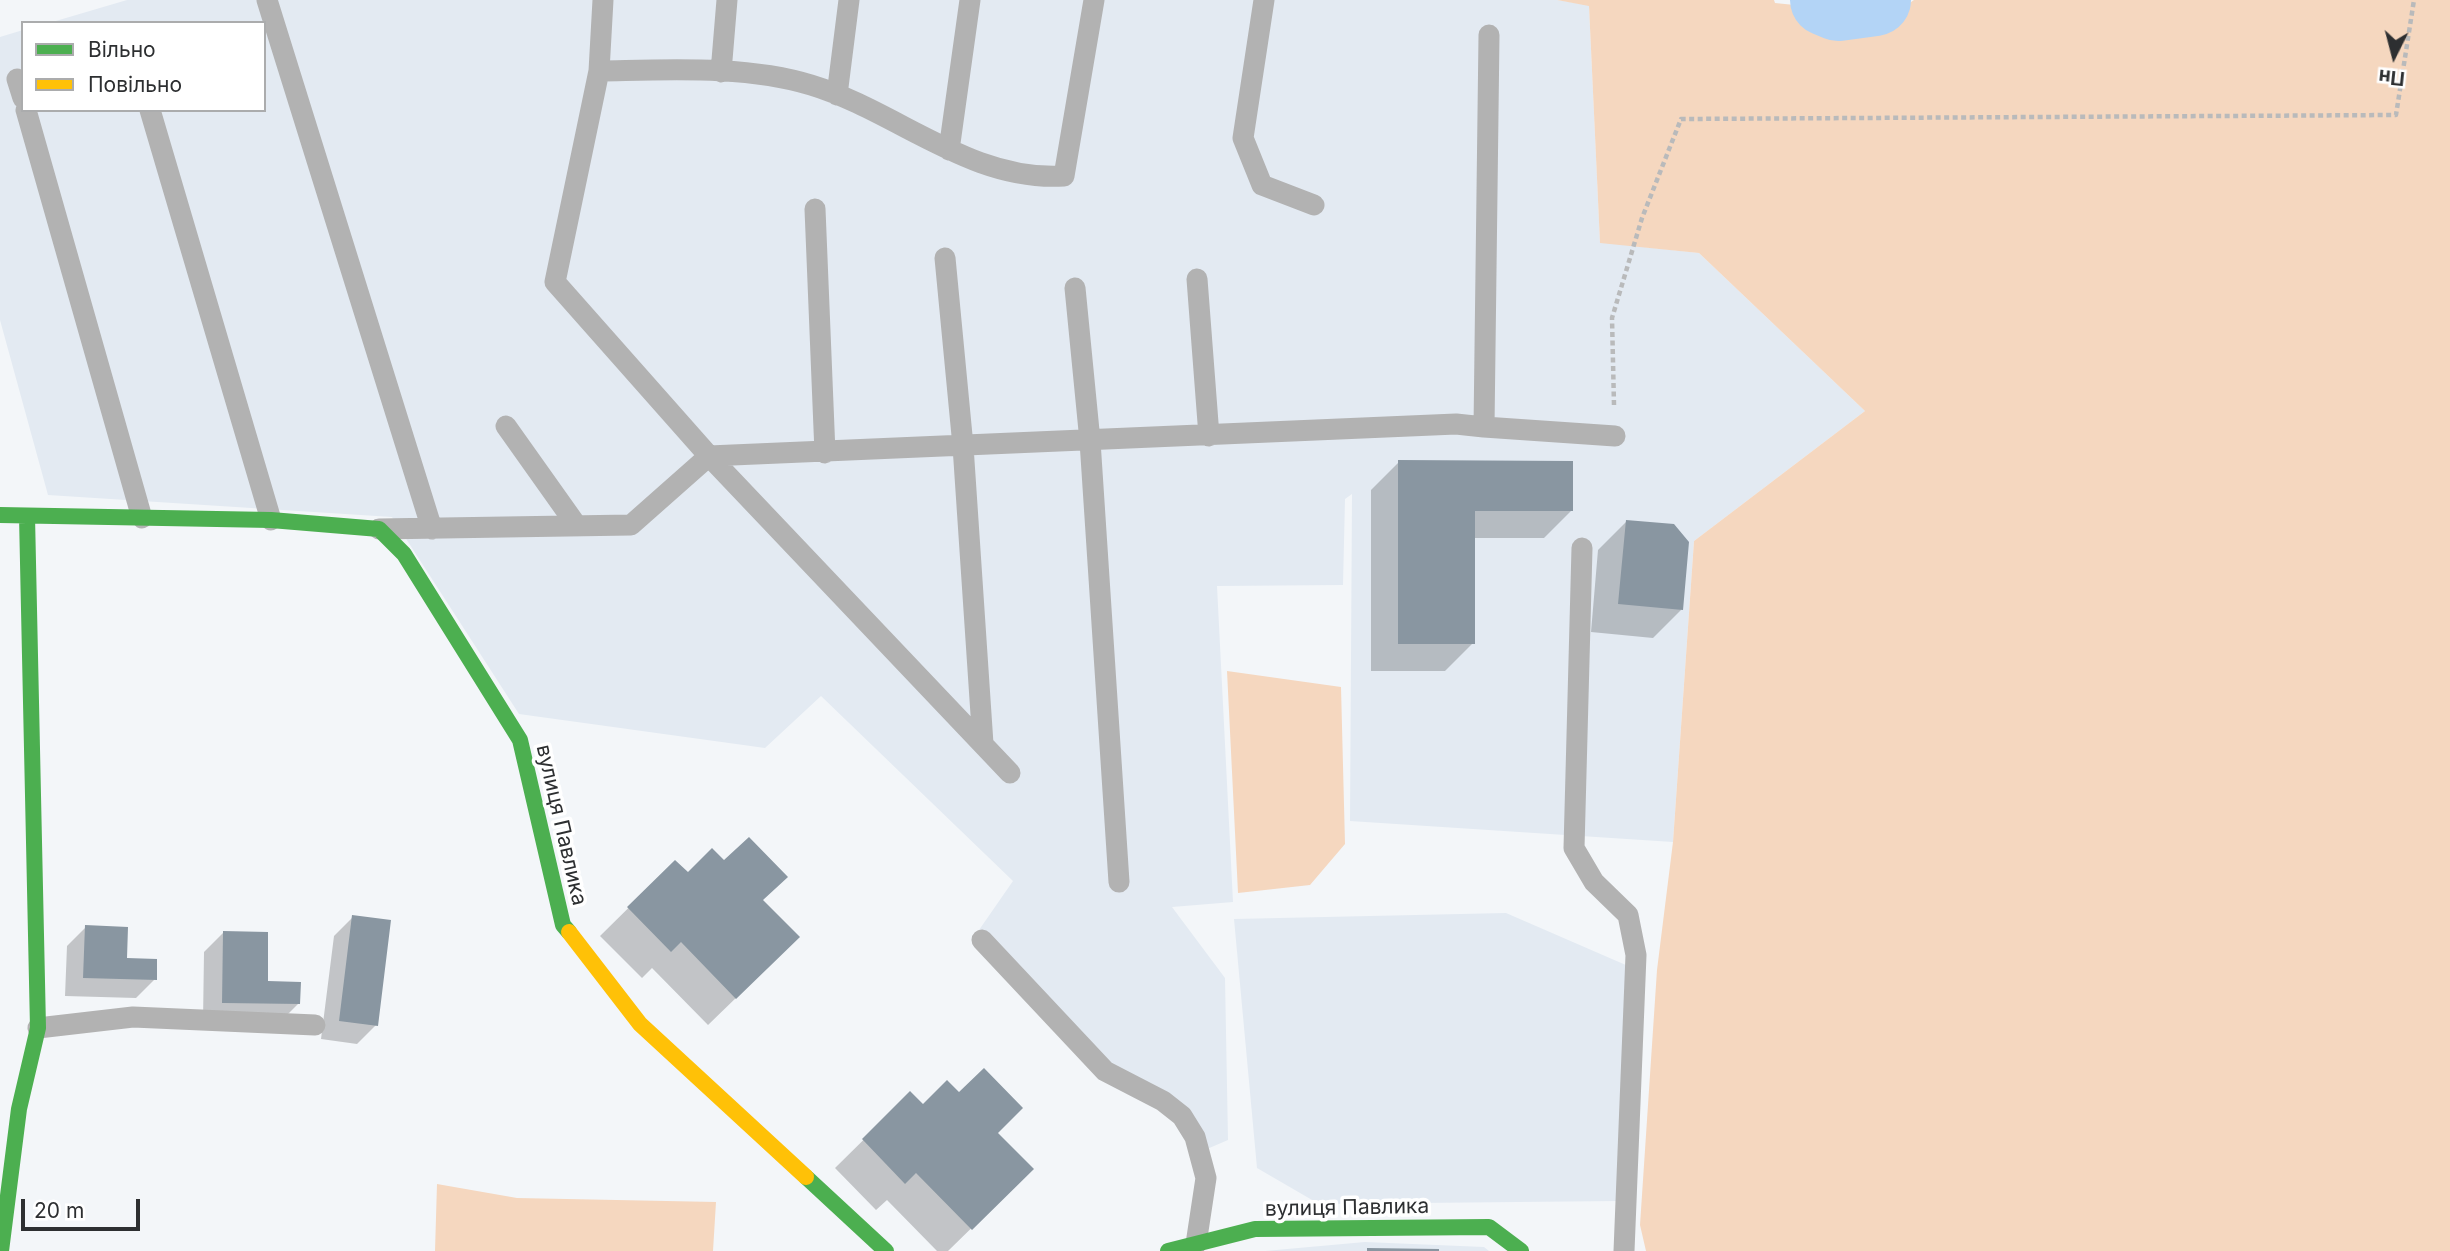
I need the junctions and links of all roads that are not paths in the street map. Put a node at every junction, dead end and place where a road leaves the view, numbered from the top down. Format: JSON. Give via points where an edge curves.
{"nodes":[{"id":1,"x":267,"y":0,"type":"edge"},
{"id":2,"x":603,"y":0,"type":"edge"},
{"id":3,"x":727,"y":0,"type":"edge"},
{"id":4,"x":849,"y":0,"type":"edge"},
{"id":5,"x":970,"y":0,"type":"edge"},
{"id":6,"x":1094,"y":0,"type":"edge"},
{"id":7,"x":1264,"y":0,"type":"edge"},
{"id":8,"x":1489,"y":35,"type":"dead end"},
{"id":9,"x":599,"y":71,"type":"junction"},
{"id":10,"x":721,"y":72,"type":"junction"},
{"id":11,"x":837,"y":95,"type":"junction"},
{"id":12,"x":27,"y":112,"type":"edge"},
{"id":13,"x":151,"y":112,"type":"edge"},
{"id":14,"x":949,"y":150,"type":"junction"},
{"id":15,"x":1314,"y":205,"type":"dead end"},
{"id":16,"x":815,"y":209,"type":"dead end"},
{"id":17,"x":945,"y":258,"type":"dead end"},
{"id":18,"x":1197,"y":279,"type":"dead end"},
{"id":19,"x":1075,"y":288,"type":"dead end"},
{"id":20,"x":506,"y":426,"type":"dead end"},
{"id":21,"x":1484,"y":427,"type":"junction"},
{"id":22,"x":1209,"y":436,"type":"junction"},
{"id":23,"x":1615,"y":436,"type":"road end"},
{"id":24,"x":1090,"y":441,"type":"junction"},
{"id":25,"x":963,"y":446,"type":"junction"},
{"id":26,"x":825,"y":453,"type":"junction"},
{"id":27,"x":709,"y":456,"type":"junction"},
{"id":28,"x":0,"y":515,"type":"edge"},
{"id":29,"x":27,"y":516,"type":"junction"},
{"id":30,"x":142,"y":518,"type":"junction"},
{"id":31,"x":271,"y":520,"type":"junction"},
{"id":32,"x":577,"y":526,"type":"junction"},
{"id":33,"x":379,"y":529,"type":"junction"},
{"id":34,"x":432,"y":529,"type":"junction"},
{"id":35,"x":1583,"y":548,"type":"dead end"},
{"id":36,"x":983,"y":744,"type":"junction"},
{"id":37,"x":1010,"y":773,"type":"dead end"},
{"id":38,"x":1119,"y":883,"type":"dead end"},
{"id":39,"x":982,"y":940,"type":"dead end"},
{"id":40,"x":315,"y":1025,"type":"dead end"},
{"id":41,"x":38,"y":1028,"type":"junction"},
{"id":42,"x":1196,"y":1244,"type":"junction"},
{"id":43,"x":1,"y":1251,"type":"edge"},
{"id":44,"x":886,"y":1251,"type":"edge"},
{"id":45,"x":1168,"y":1251,"type":"edge"},
{"id":46,"x":1521,"y":1251,"type":"edge"},
{"id":47,"x":1624,"y":1251,"type":"edge"}],
"edges":[{"from":1,"to":34,"type":"lane"},
{"from":2,"to":9,"type":"lane"},
{"from":3,"to":10,"type":"lane"},
{"from":4,"to":11,"type":"lane"},
{"from":5,"to":14,"type":"lane"},
{"from":6,"to":14,"type":"lane","via":[[1064,176],[1015,174]]},
{"from":7,"to":15,"type":"lane","via":[[1243,138],[1262,185]]},
{"from":8,"to":21,"type":"lane"},
{"from":9,"to":10,"type":"lane"},
{"from":9,"to":27,"type":"lane","via":[[555,282]]},
{"from":10,"to":11,"type":"lane","via":[[788,79]]},
{"from":11,"to":14,"type":"lane"},
{"from":12,"to":30,"type":"lane"},
{"from":13,"to":31,"type":"lane"},
{"from":16,"to":26,"type":"lane"},
{"from":17,"to":25,"type":"lane"},
{"from":18,"to":22,"type":"lane"},
{"from":19,"to":24,"type":"lane"},
{"from":20,"to":32,"type":"lane"},
{"from":21,"to":22,"type":"lane","via":[[1456,424]]},
{"from":21,"to":23,"type":"lane"},
{"from":22,"to":24,"type":"lane"},
{"from":24,"to":25,"type":"lane"},
{"from":24,"to":38,"type":"lane"},
{"from":25,"to":26,"type":"lane"},
{"from":25,"to":36,"type":"lane"},
{"from":26,"to":27,"type":"lane"},
{"from":27,"to":32,"type":"lane","via":[[631,525]]},
{"from":27,"to":36,"type":"lane"},
{"from":28,"to":29,"type":"street"},
{"from":29,"to":30,"type":"street"},
{"from":29,"to":41,"type":"street"},
{"from":30,"to":31,"type":"street"},
{"from":31,"to":33,"type":"street"},
{"from":32,"to":34,"type":"lane"},
{"from":33,"to":34,"type":"lane"},
{"from":33,"to":44,"type":"street","name":"вулиця Павлика","via":[[404,554],[520,740],[563,925],[640,1024]]},
{"from":35,"to":47,"type":"lane","via":[[1574,848],[1594,883],[1628,915],[1636,955]]},
{"from":36,"to":37,"type":"lane"},
{"from":39,"to":42,"type":"lane","via":[[1105,1071],[1182,1116],[1195,1137],[1206,1178]]},
{"from":40,"to":41,"type":"lane","via":[[133,1017]]},
{"from":41,"to":43,"type":"street","via":[[19,1109]]},
{"from":42,"to":45,"type":"street","name":"вулиця Павлика"},
{"from":42,"to":46,"type":"street","name":"вулиця Павлика","via":[[1255,1229],[1489,1227]]}]}
